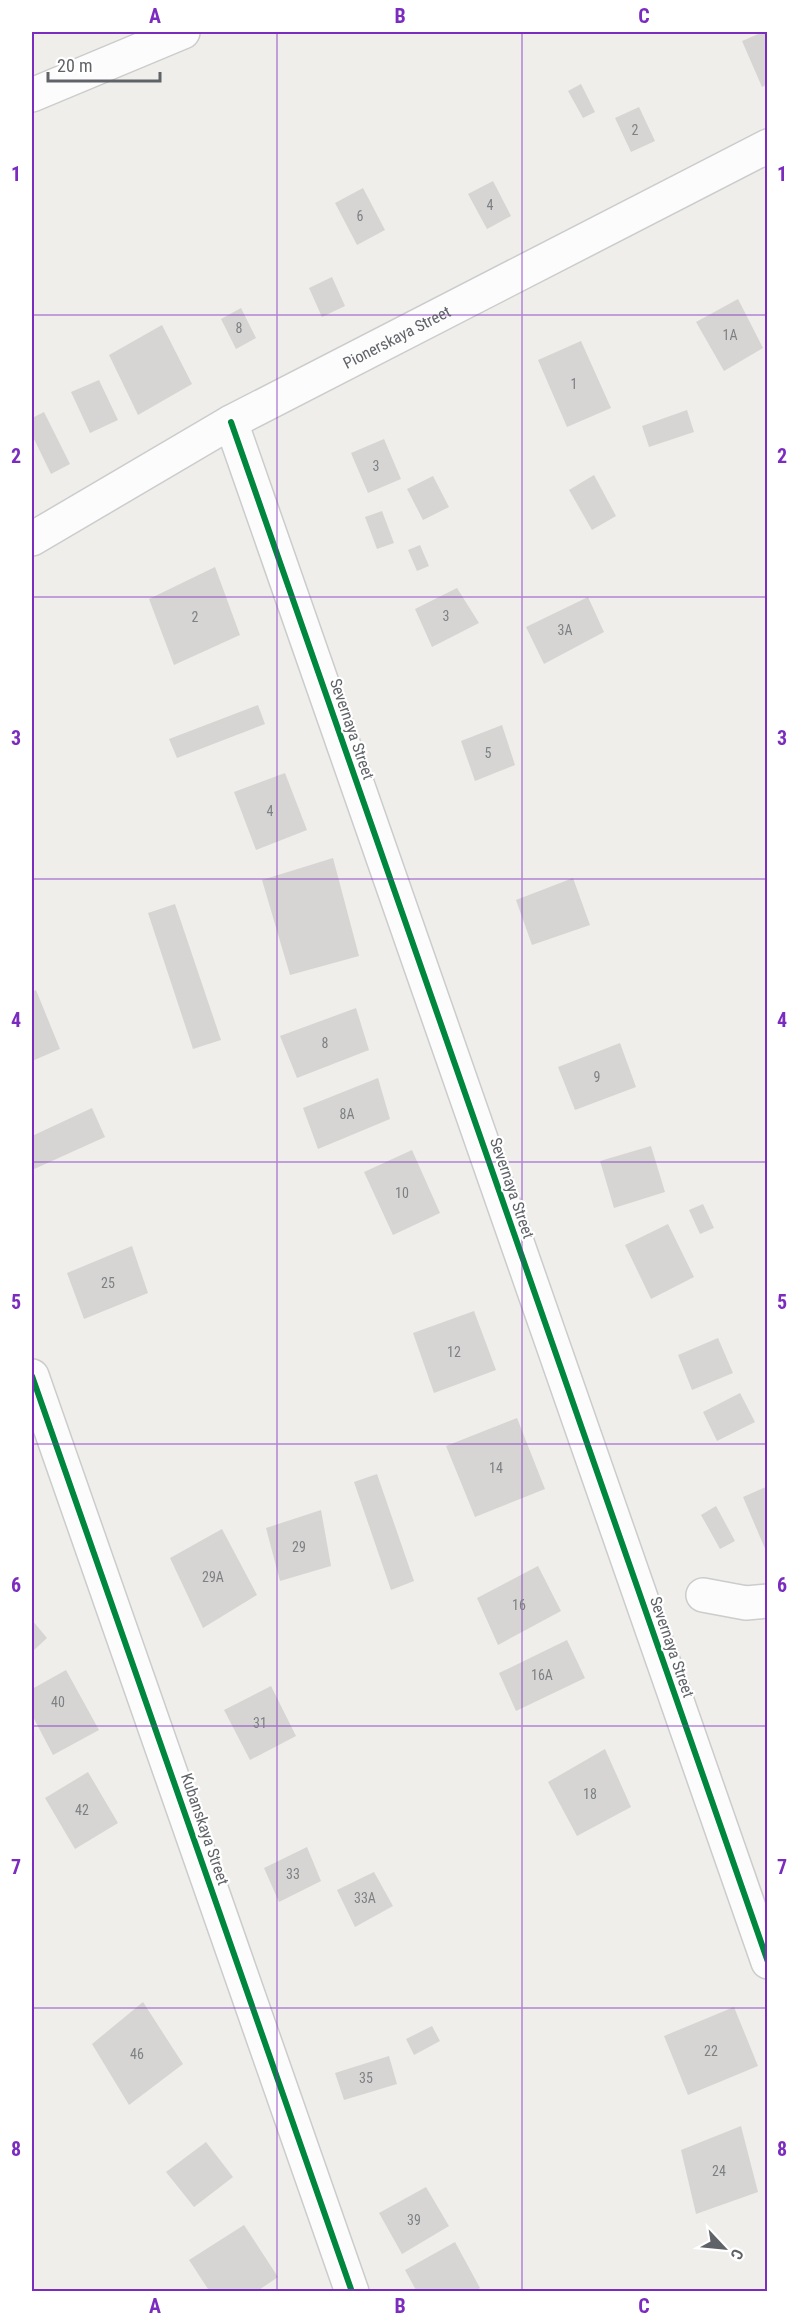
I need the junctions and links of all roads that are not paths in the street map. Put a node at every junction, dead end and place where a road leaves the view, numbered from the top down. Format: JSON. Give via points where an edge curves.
{"nodes":[{"id":1,"x":183,"y":32,"type":"edge"},
{"id":2,"x":32,"y":96,"type":"edge"},
{"id":3,"x":768,"y":146,"type":"edge"},
{"id":4,"x":231,"y":422,"type":"junction"},
{"id":5,"x":32,"y":539,"type":"edge"},
{"id":6,"x":32,"y":1376,"type":"edge"},
{"id":7,"x":703,"y":1595,"type":"dead end"},
{"id":8,"x":768,"y":1601,"type":"edge"},
{"id":9,"x":768,"y":1962,"type":"edge"},
{"id":10,"x":352,"y":2292,"type":"edge"}],
"edges":[{"from":1,"to":2,"type":"street"},
{"from":3,"to":4,"type":"street","name":"Pionerskaya Street"},
{"from":4,"to":5,"type":"street","name":"Pionerskaya Street"},
{"from":4,"to":9,"type":"street","name":"Severnaya Street"},
{"from":6,"to":10,"type":"street","name":"Kubanskaya Street"},
{"from":7,"to":8,"type":"street","via":[[746,1603]]}]}
